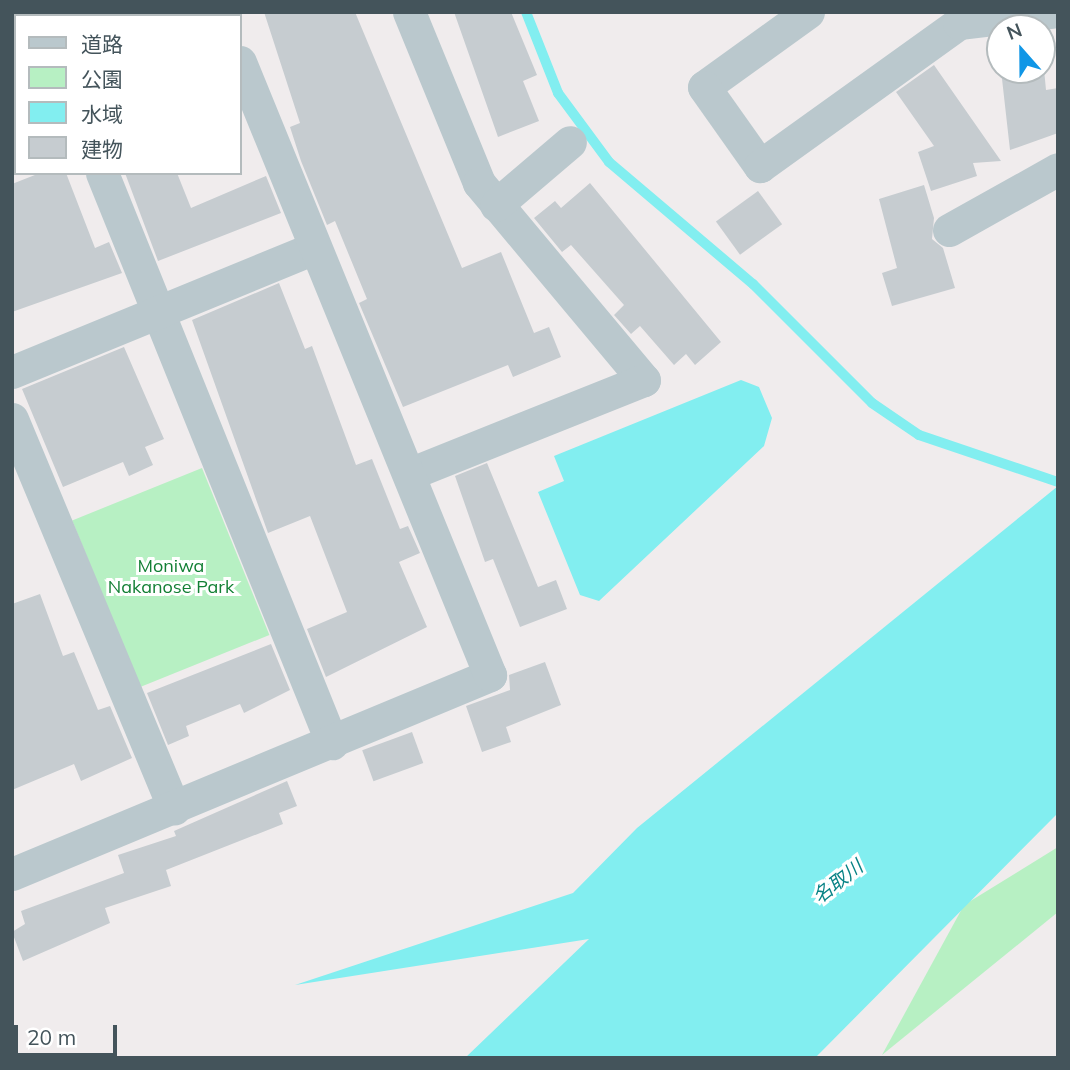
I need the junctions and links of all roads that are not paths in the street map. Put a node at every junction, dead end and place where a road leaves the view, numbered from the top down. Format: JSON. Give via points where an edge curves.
{"nodes":[{"id":1,"x":409,"y":12,"type":"edge"},
{"id":2,"x":808,"y":12,"type":"edge"},
{"id":3,"x":1051,"y":12,"type":"edge"},
{"id":4,"x":242,"y":67,"type":"edge"},
{"id":5,"x":570,"y":142,"type":"dead end"},
{"id":6,"x":1058,"y":169,"type":"edge"},
{"id":7,"x":103,"y":175,"type":"edge"},
{"id":8,"x":496,"y":205,"type":"junction"},
{"id":9,"x":950,"y":230,"type":"dead end"},
{"id":10,"x":312,"y":249,"type":"junction"},
{"id":11,"x":156,"y":311,"type":"junction"},
{"id":12,"x":12,"y":372,"type":"edge"},
{"id":13,"x":12,"y":419,"type":"edge"},
{"id":14,"x":411,"y":473,"type":"junction"},
{"id":15,"x":332,"y":743,"type":"junction"},
{"id":16,"x":174,"y":809,"type":"junction"},
{"id":17,"x":12,"y":874,"type":"edge"}],
"edges":[{"from":1,"to":8,"type":"street","via":[[480,183]]},
{"from":2,"to":3,"type":"street","via":[[704,87],[760,166],[958,23]]},
{"from":4,"to":10,"type":"street"},
{"from":5,"to":8,"type":"street"},
{"from":6,"to":9,"type":"street"},
{"from":7,"to":11,"type":"street"},
{"from":8,"to":14,"type":"street","via":[[644,380]]},
{"from":10,"to":11,"type":"street"},
{"from":10,"to":14,"type":"street"},
{"from":11,"to":12,"type":"street"},
{"from":11,"to":15,"type":"street"},
{"from":13,"to":16,"type":"street"},
{"from":14,"to":15,"type":"street","via":[[490,675]]},
{"from":15,"to":16,"type":"street"},
{"from":16,"to":17,"type":"street"}]}
